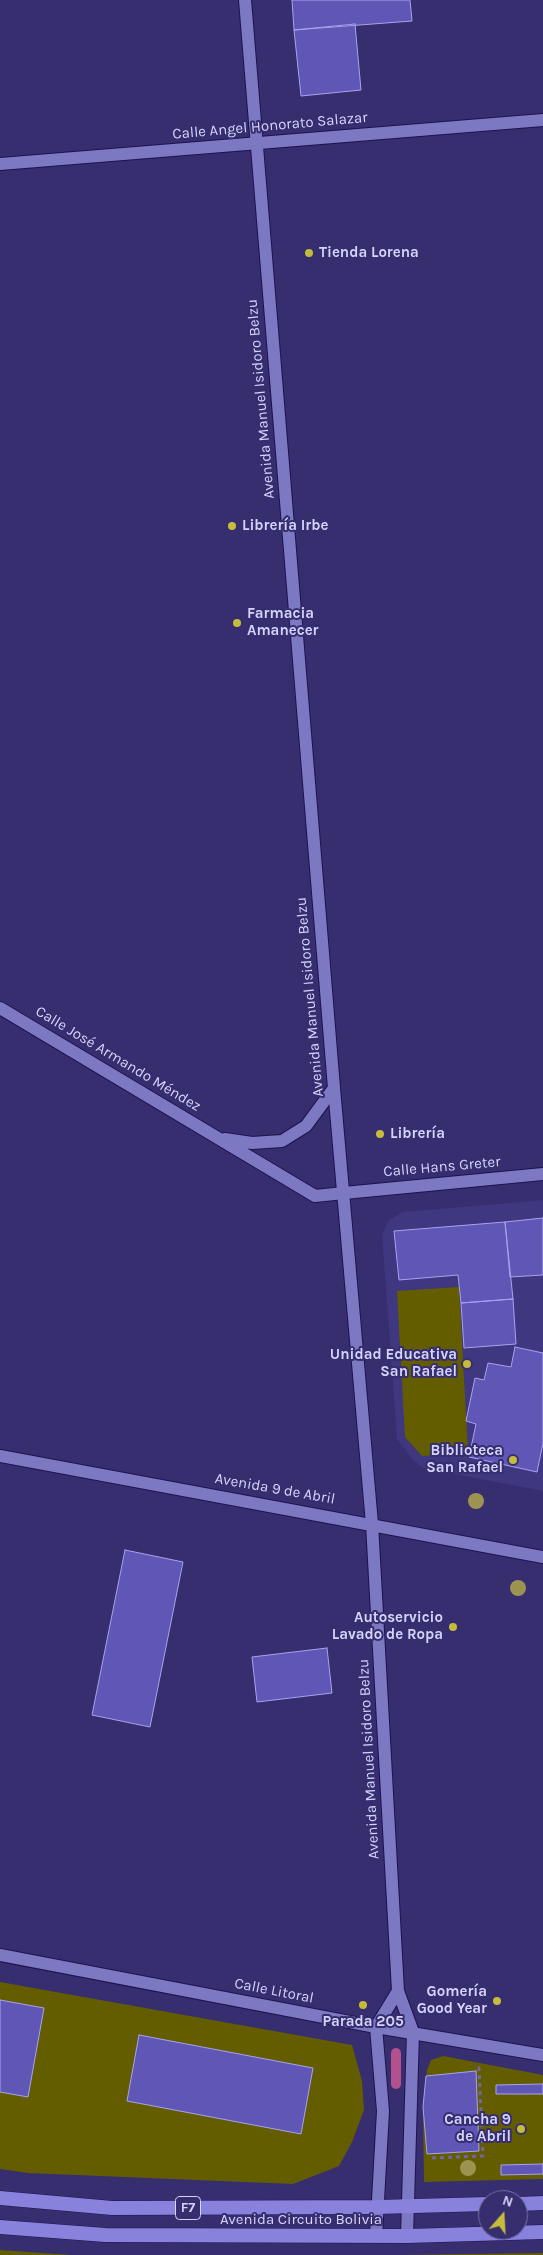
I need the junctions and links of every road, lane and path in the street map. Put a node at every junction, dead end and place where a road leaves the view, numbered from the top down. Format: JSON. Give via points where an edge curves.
{"nodes":[{"id":1,"x":245,"y":0,"type":"edge"},
{"id":2,"x":543,"y":120,"type":"edge"},
{"id":3,"x":257,"y":144,"type":"junction"},
{"id":4,"x":0,"y":164,"type":"edge"},
{"id":5,"x":0,"y":1008,"type":"edge"},
{"id":6,"x":334,"y":1088,"type":"junction"},
{"id":7,"x":219,"y":1138,"type":"junction"},
{"id":8,"x":543,"y":1174,"type":"edge"},
{"id":9,"x":344,"y":1193,"type":"junction"},
{"id":10,"x":0,"y":1456,"type":"edge"},
{"id":11,"x":372,"y":1524,"type":"junction"},
{"id":12,"x":543,"y":1556,"type":"edge"},
{"id":13,"x":0,"y":1955,"type":"edge"},
{"id":14,"x":398,"y":1991,"type":"junction"},
{"id":15,"x":376,"y":2027,"type":"junction"},
{"id":16,"x":413,"y":2032,"type":"junction"},
{"id":17,"x":543,"y":2055,"type":"edge"},
{"id":18,"x":488,"y":2070,"type":"dead end"},
{"id":19,"x":428,"y":2158,"type":"dead end"},
{"id":20,"x":0,"y":2198,"type":"edge"},
{"id":21,"x":543,"y":2203,"type":"edge"},
{"id":22,"x":478,"y":2204,"type":"edge"},
{"id":23,"x":528,"y":2204,"type":"edge"},
{"id":24,"x":407,"y":2206,"type":"junction"},
{"id":25,"x":377,"y":2207,"type":"junction"},
{"id":26,"x":0,"y":2227,"type":"edge"},
{"id":27,"x":543,"y":2232,"type":"edge"},
{"id":28,"x":376,"y":2236,"type":"junction"},
{"id":29,"x":407,"y":2236,"type":"junction"}],
"edges":[{"from":1,"to":3,"type":"main road","name":"Avenida Manuel Isidoro Belzu"},
{"from":2,"to":3,"type":"main road","name":"Calle Angel Honorato Salazar"},
{"from":3,"to":4,"type":"main road","name":"Calle Angel Honorato Salazar"},
{"from":3,"to":6,"type":"main road","name":"Avenida Manuel Isidoro Belzu"},
{"from":5,"to":7,"type":"main road","name":"Calle José Armando Méndez"},
{"from":6,"to":7,"type":"main road","name":"Calle José Armando Méndez","via":[[306,1126],[282,1141],[252,1143]]},
{"from":6,"to":9,"type":"main road","name":"Avenida Manuel Isidoro Belzu"},
{"from":7,"to":9,"type":"main road","name":"Calle José Armando Méndez","via":[[315,1196]]},
{"from":8,"to":9,"type":"main road","name":"Calle Hans Greter"},
{"from":9,"to":11,"type":"main road","name":"Avenida Manuel Isidoro Belzu"},
{"from":10,"to":11,"type":"main road","name":"Avenida 9 de Abril"},
{"from":11,"to":12,"type":"main road","name":"Avenida 9 de Abril"},
{"from":11,"to":14,"type":"main road","name":"Avenida Manuel Isidoro Belzu"},
{"from":13,"to":15,"type":"main road","name":"Calle Litoral"},
{"from":14,"to":15,"type":"main road"},
{"from":14,"to":16,"type":"main road","name":"Avenida Manuel Isidoro Belzu"},
{"from":15,"to":16,"type":"main road","name":"Calle Litoral"},
{"from":15,"to":25,"type":"main road","via":[[383,2111]]},
{"from":16,"to":17,"type":"main road","name":"Calle Litoral"},
{"from":16,"to":24,"type":"main road","name":"Avenida Manuel Isidoro Belzu"},
{"from":18,"to":19,"type":"path","via":[[479,2068],[483,2156]]},
{"from":20,"to":25,"type":"highway","name":"Avenida Circuito Bolivia","number":"F7","via":[[112,2208]]},
{"from":21,"to":23,"type":"highway"},
{"from":22,"to":24,"type":"highway","name":"Avenida Circuito Bolivia","number":"F7"},
{"from":24,"to":25,"type":"highway","name":"Avenida Circuito Bolivia","number":"F7"},
{"from":24,"to":29,"type":"main road","name":"Avenida Manuel Isidoro Belzu"},
{"from":25,"to":28,"type":"main road"},
{"from":26,"to":28,"type":"highway","name":"Avenida Circuito Bolivia","number":"F7","via":[[105,2236]]},
{"from":27,"to":29,"type":"highway","name":"Avenida Circuito Bolivia","number":"F7"},
{"from":28,"to":29,"type":"highway","name":"Avenida Circuito Bolivia","number":"F7"}]}
